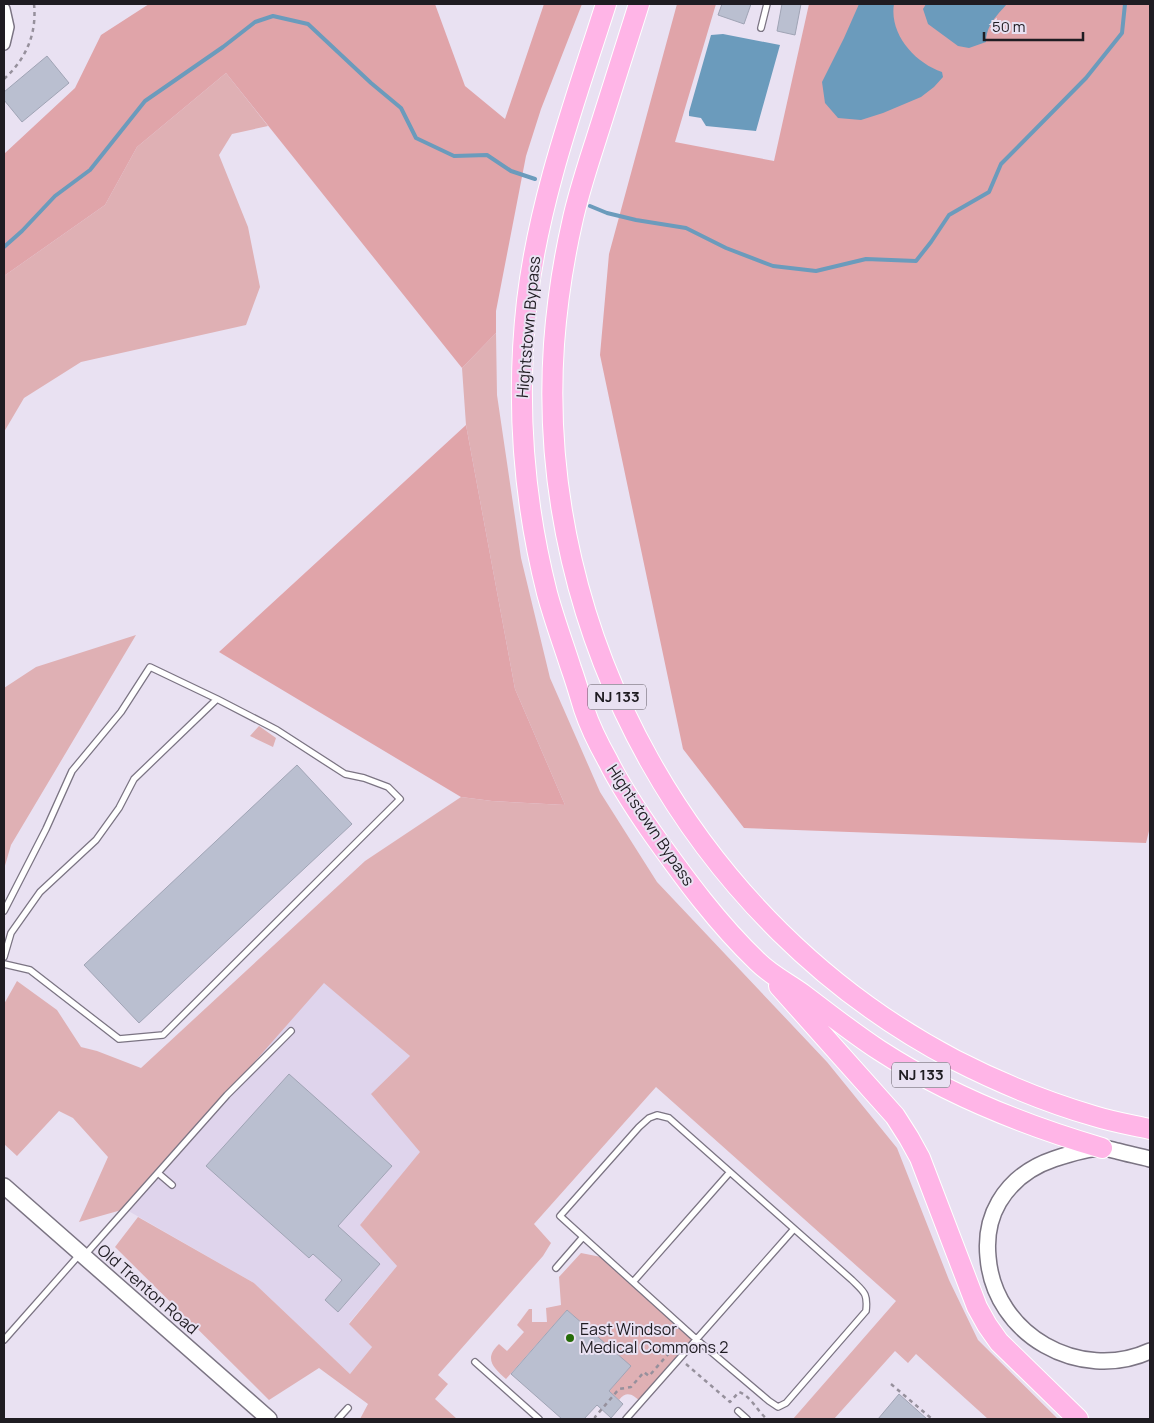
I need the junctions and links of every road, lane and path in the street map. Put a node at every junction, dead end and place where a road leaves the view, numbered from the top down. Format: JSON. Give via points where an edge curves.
{"nodes":[{"id":1,"x":34,"y":4,"type":"edge"},
{"id":2,"x":606,"y":4,"type":"edge"},
{"id":3,"x":638,"y":4,"type":"edge"},
{"id":4,"x":767,"y":4,"type":"edge"},
{"id":5,"x":4,"y":9,"type":"edge"},
{"id":6,"x":761,"y":28,"type":"dead end"},
{"id":7,"x":4,"y":44,"type":"edge"},
{"id":8,"x":4,"y":79,"type":"edge"},
{"id":9,"x":217,"y":699,"type":"junction"},
{"id":10,"x":4,"y":911,"type":"edge"},
{"id":11,"x":4,"y":957,"type":"edge"},
{"id":12,"x":4,"y":964,"type":"edge"},
{"id":13,"x":760,"y":964,"type":"junction"},
{"id":14,"x":291,"y":1031,"type":"dead end"},
{"id":15,"x":1150,"y":1130,"type":"edge"},
{"id":16,"x":1102,"y":1148,"type":"junction"},
{"id":17,"x":1150,"y":1159,"type":"edge"},
{"id":18,"x":730,"y":1172,"type":"junction"},
{"id":19,"x":158,"y":1174,"type":"junction"},
{"id":20,"x":172,"y":1185,"type":"dead end"},
{"id":21,"x":4,"y":1186,"type":"edge"},
{"id":22,"x":794,"y":1229,"type":"junction"},
{"id":23,"x":583,"y":1237,"type":"junction"},
{"id":24,"x":82,"y":1254,"type":"junction"},
{"id":25,"x":556,"y":1268,"type":"dead end"},
{"id":26,"x":633,"y":1282,"type":"junction"},
{"id":27,"x":696,"y":1339,"type":"junction"},
{"id":28,"x":4,"y":1340,"type":"edge"},
{"id":29,"x":677,"y":1344,"type":"dead end"},
{"id":30,"x":671,"y":1351,"type":"junction"},
{"id":31,"x":1150,"y":1352,"type":"edge"},
{"id":32,"x":680,"y":1358,"type":"junction"},
{"id":33,"x":475,"y":1362,"type":"dead end"},
{"id":34,"x":891,"y":1384,"type":"dead end"},
{"id":35,"x":348,"y":1408,"type":"dead end"},
{"id":36,"x":738,"y":1411,"type":"dead end"},
{"id":37,"x":269,"y":1419,"type":"edge"},
{"id":38,"x":338,"y":1419,"type":"edge"},
{"id":39,"x":539,"y":1419,"type":"edge"},
{"id":40,"x":595,"y":1419,"type":"edge"},
{"id":41,"x":626,"y":1419,"type":"edge"},
{"id":42,"x":748,"y":1419,"type":"edge"},
{"id":43,"x":767,"y":1419,"type":"edge"},
{"id":44,"x":932,"y":1419,"type":"edge"},
{"id":45,"x":1078,"y":1419,"type":"edge"}],
"edges":[{"from":1,"to":8,"type":"path","via":[[34,26],[29,46],[22,60]]},
{"from":2,"to":13,"type":"highway","name":"Hightstown Bypass","number":"NJ 133","via":[[548,189],[527,301],[522,357],[523,446],[535,541],[559,633],[586,713],[609,763],[681,875]]},
{"from":3,"to":15,"type":"highway","name":"Hightstown Bypass","number":"NJ 133","via":[[572,224],[554,345],[556,461],[569,548],[597,648],[617,697],[659,778],[710,854],[771,923],[847,990],[921,1041],[1001,1082],[1098,1117]]},
{"from":4,"to":6,"type":"lane"},
{"from":5,"to":7,"type":"street","via":[[8,26]]},
{"from":9,"to":10,"type":"lane","via":[[150,667],[121,712],[72,771]]},
{"from":9,"to":11,"type":"lane","via":[[134,779],[119,808],[96,840],[40,892],[11,933]]},
{"from":9,"to":12,"type":"lane","via":[[292,739],[345,774],[388,787],[400,799],[163,1035],[119,1039],[30,970]]},
{"from":13,"to":16,"type":"highway","name":"Hightstown Bypass","number":"NJ 133","via":[[846,1028],[922,1076],[1012,1119]]},
{"from":13,"to":45,"type":"highway","via":[[895,1116],[920,1158],[987,1326],[999,1342]]},
{"from":14,"to":19,"type":"lane","via":[[227,1095]]},
{"from":16,"to":17,"type":"main road","name":"Hightstown Bypass","number":"NJ 133"},
{"from":16,"to":31,"type":"main road","via":[[1043,1163],[1028,1170],[1005,1192],[988,1233],[988,1265],[1008,1312],[1032,1338],[1060,1353],[1089,1361],[1120,1361]]},
{"from":18,"to":22,"type":"lane"},
{"from":18,"to":23,"type":"lane","via":[[669,1118],[649,1118],[560,1216]]},
{"from":18,"to":26,"type":"lane"},
{"from":19,"to":20,"type":"lane"},
{"from":19,"to":24,"type":"lane"},
{"from":21,"to":24,"type":"main road","name":"Old Trenton Road"},
{"from":22,"to":27,"type":"lane"},
{"from":22,"to":27,"type":"lane","via":[[852,1280],[868,1299],[866,1311],[786,1404],[778,1406],[769,1401]]},
{"from":23,"to":25,"type":"lane"},
{"from":23,"to":26,"type":"lane"},
{"from":24,"to":28,"type":"lane"},
{"from":24,"to":37,"type":"main road","name":"Old Trenton Road"},
{"from":26,"to":27,"type":"lane"},
{"from":27,"to":32,"type":"lane"},
{"from":29,"to":30,"type":"path"},
{"from":30,"to":32,"type":"path"},
{"from":30,"to":40,"type":"path","via":[[649,1376],[644,1372],[631,1387],[619,1389]]},
{"from":32,"to":41,"type":"lane"},
{"from":32,"to":43,"type":"path","via":[[730,1402],[739,1392],[742,1393]]},
{"from":33,"to":39,"type":"lane"},
{"from":34,"to":44,"type":"path"},
{"from":35,"to":38,"type":"lane"},
{"from":36,"to":42,"type":"lane"}]}
